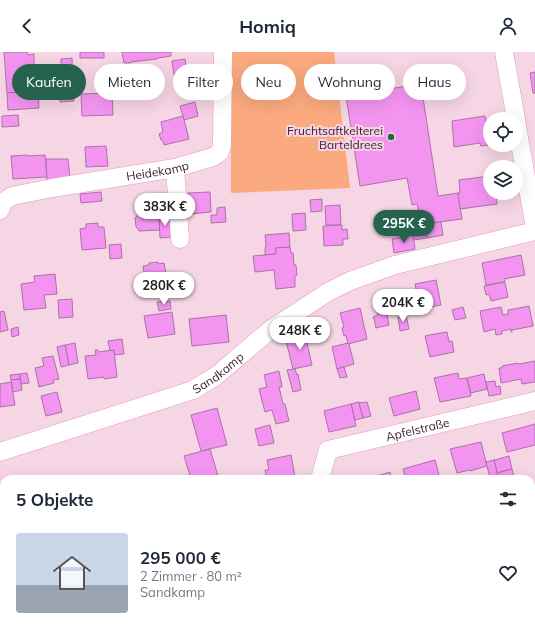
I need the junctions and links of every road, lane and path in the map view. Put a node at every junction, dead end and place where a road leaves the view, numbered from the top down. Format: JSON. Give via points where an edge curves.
{"nodes":[{"id":1,"x":223,"y":52,"type":"edge"},
{"id":2,"x":504,"y":52,"type":"edge"},
{"id":3,"x":515,"y":112,"type":"edge"},
{"id":4,"x":522,"y":152,"type":"edge"},
{"id":5,"x":175,"y":168,"type":"junction"},
{"id":6,"x":0,"y":211,"type":"edge"},
{"id":7,"x":0,"y":226,"type":"edge"},
{"id":8,"x":535,"y":230,"type":"edge"},
{"id":9,"x":180,"y":239,"type":"dead end"},
{"id":10,"x":535,"y":401,"type":"edge"},
{"id":11,"x":0,"y":452,"type":"edge"},
{"id":12,"x":321,"y":475,"type":"edge"}],
"edges":[{"from":1,"to":5,"type":"street","name":"Heidekamp","via":[[220,152],[213,157]]},
{"from":2,"to":3,"type":"street"},
{"from":4,"to":8,"type":"street"},
{"from":5,"to":6,"type":"street","name":"Heidekamp","via":[[12,196],[3,202]]},
{"from":5,"to":9,"type":"street"},
{"from":6,"to":7,"type":"street","name":"Heidekamp"},
{"from":8,"to":11,"type":"street","name":"Sandkamp","via":[[395,265],[350,281],[328,292],[270,330],[216,376],[193,390]]},
{"from":10,"to":12,"type":"street","name":"Apfelstraße","via":[[328,450]]}]}
